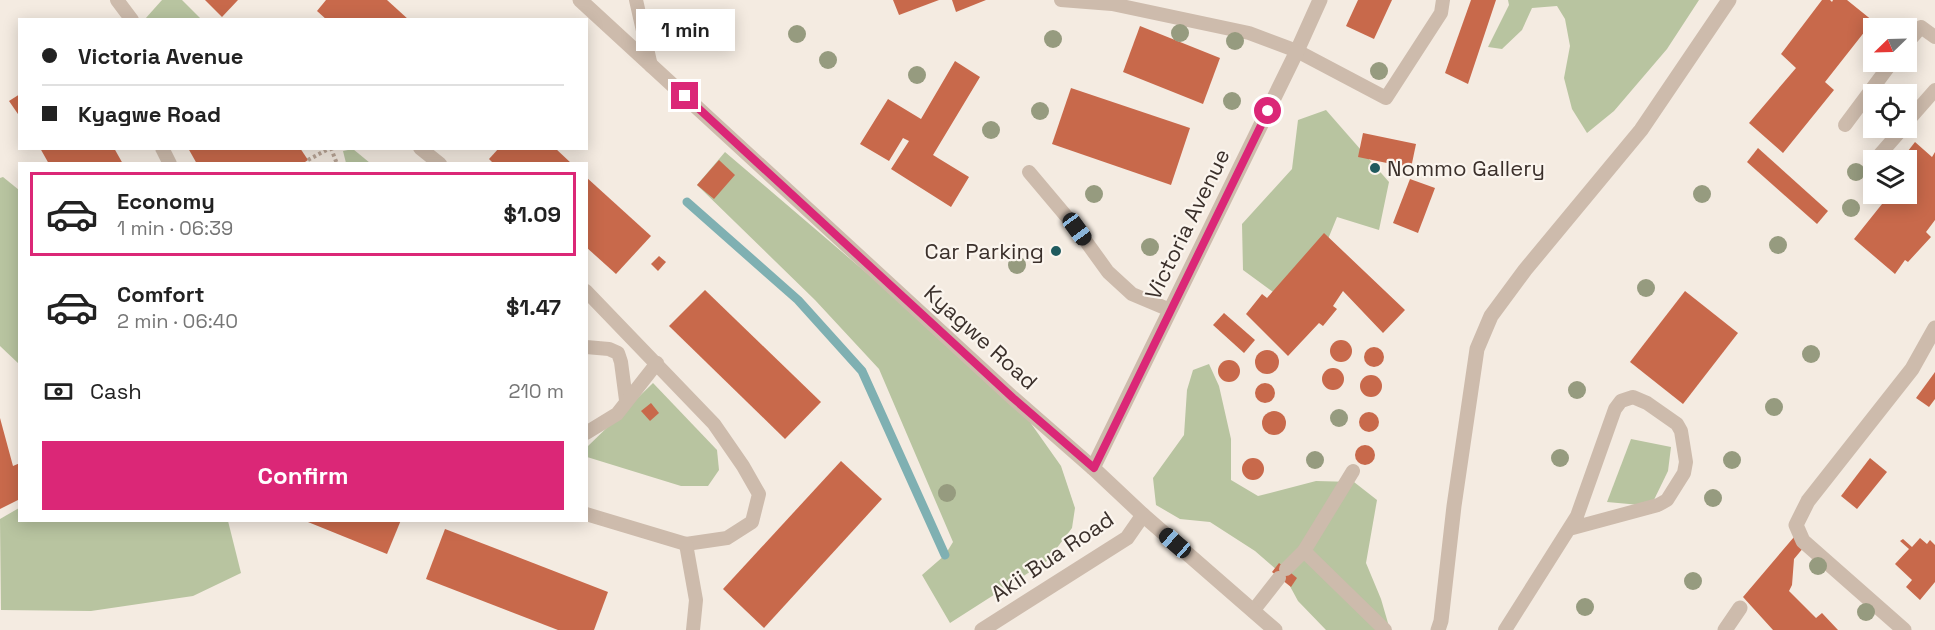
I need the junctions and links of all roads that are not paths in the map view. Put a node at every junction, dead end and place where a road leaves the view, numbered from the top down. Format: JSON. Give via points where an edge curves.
{"nodes":[{"id":1,"x":117,"y":0,"type":"edge"},
{"id":2,"x":580,"y":0,"type":"edge"},
{"id":3,"x":636,"y":0,"type":"edge"},
{"id":4,"x":1061,"y":0,"type":"edge"},
{"id":5,"x":1320,"y":0,"type":"edge"},
{"id":6,"x":1443,"y":0,"type":"edge"},
{"id":7,"x":1730,"y":0,"type":"edge"},
{"id":8,"x":1110,"y":2,"type":"edge"},
{"id":9,"x":130,"y":18,"type":"edge"},
{"id":10,"x":1917,"y":32,"type":"edge"},
{"id":11,"x":1935,"y":37,"type":"edge"},
{"id":12,"x":1297,"y":51,"type":"junction"},
{"id":13,"x":651,"y":66,"type":"junction"},
{"id":14,"x":1885,"y":72,"type":"edge"},
{"id":15,"x":1935,"y":90,"type":"edge"},
{"id":16,"x":1917,"y":110,"type":"edge"},
{"id":17,"x":1845,"y":125,"type":"dead end"},
{"id":18,"x":1894,"y":138,"type":"edge"},
{"id":19,"x":422,"y":150,"type":"edge"},
{"id":20,"x":1884,"y":150,"type":"edge"},
{"id":21,"x":438,"y":162,"type":"edge"},
{"id":22,"x":1029,"y":172,"type":"dead end"},
{"id":23,"x":588,"y":293,"type":"edge"},
{"id":24,"x":1170,"y":310,"type":"junction"},
{"id":25,"x":1935,"y":328,"type":"edge"},
{"id":26,"x":588,"y":347,"type":"edge"},
{"id":27,"x":657,"y":363,"type":"junction"},
{"id":28,"x":627,"y":400,"type":"junction"},
{"id":29,"x":588,"y":432,"type":"edge"},
{"id":30,"x":1094,"y":468,"type":"junction"},
{"id":31,"x":1353,"y":471,"type":"dead end"},
{"id":32,"x":588,"y":515,"type":"edge"},
{"id":33,"x":1143,"y":515,"type":"junction"},
{"id":34,"x":1569,"y":528,"type":"junction"},
{"id":35,"x":686,"y":544,"type":"junction"},
{"id":36,"x":1304,"y":551,"type":"junction"},
{"id":37,"x":1740,"y":608,"type":"dead end"},
{"id":38,"x":1253,"y":611,"type":"junction"},
{"id":39,"x":693,"y":630,"type":"edge"},
{"id":40,"x":982,"y":630,"type":"edge"},
{"id":41,"x":1275,"y":630,"type":"edge"},
{"id":42,"x":1385,"y":630,"type":"edge"},
{"id":43,"x":1438,"y":630,"type":"edge"},
{"id":44,"x":1505,"y":630,"type":"edge"},
{"id":45,"x":1725,"y":630,"type":"edge"},
{"id":46,"x":1904,"y":630,"type":"edge"}],
"edges":[{"from":1,"to":9,"type":"lane"},
{"from":2,"to":13,"type":"street","name":"Kyagwe Road"},
{"from":3,"to":13,"type":"lane"},
{"from":4,"to":8,"type":"lane"},
{"from":5,"to":12,"type":"street","name":"Victoria Avenue"},
{"from":6,"to":12,"type":"lane","via":[[1441,13],[1386,98]]},
{"from":7,"to":43,"type":"street","via":[[1641,130],[1524,270],[1491,316],[1477,349]]},
{"from":8,"to":12,"type":"lane","via":[[1250,33]]},
{"from":10,"to":11,"type":"lane","via":[[1921,27]]},
{"from":12,"to":24,"type":"street","name":"Victoria Avenue"},
{"from":13,"to":30,"type":"street","name":"Kyagwe Road"},
{"from":14,"to":17,"type":"lane"},
{"from":15,"to":16,"type":"lane"},
{"from":18,"to":20,"type":"lane"},
{"from":19,"to":21,"type":"lane"},
{"from":22,"to":24,"type":"lane","via":[[1108,272],[1132,294]]},
{"from":23,"to":27,"type":"lane"},
{"from":24,"to":30,"type":"street","name":"Victoria Avenue"},
{"from":25,"to":46,"type":"street","via":[[1912,369],[1808,501],[1796,525],[1803,540]]},
{"from":26,"to":28,"type":"lane","via":[[618,353]]},
{"from":27,"to":28,"type":"lane"},
{"from":27,"to":35,"type":"lane","via":[[714,424],[759,494],[752,522],[727,538]]},
{"from":28,"to":29,"type":"lane","via":[[617,414]]},
{"from":30,"to":33,"type":"street","name":"Kyagwe Road"},
{"from":31,"to":36,"type":"lane"},
{"from":32,"to":35,"type":"lane"},
{"from":33,"to":38,"type":"street","name":"Kyagwe Road"},
{"from":33,"to":40,"type":"street","name":"Akii Bua Road","via":[[1127,538]]},
{"from":34,"to":34,"type":"lane","via":[[1577,516],[1614,409],[1621,401],[1633,397],[1677,424],[1686,462],[1684,473],[1667,500]]},
{"from":34,"to":44,"type":"lane"},
{"from":35,"to":39,"type":"lane","via":[[696,600]]},
{"from":36,"to":38,"type":"lane"},
{"from":36,"to":42,"type":"lane"},
{"from":37,"to":45,"type":"street"},
{"from":38,"to":41,"type":"street","name":"Kyagwe Road"}]}
